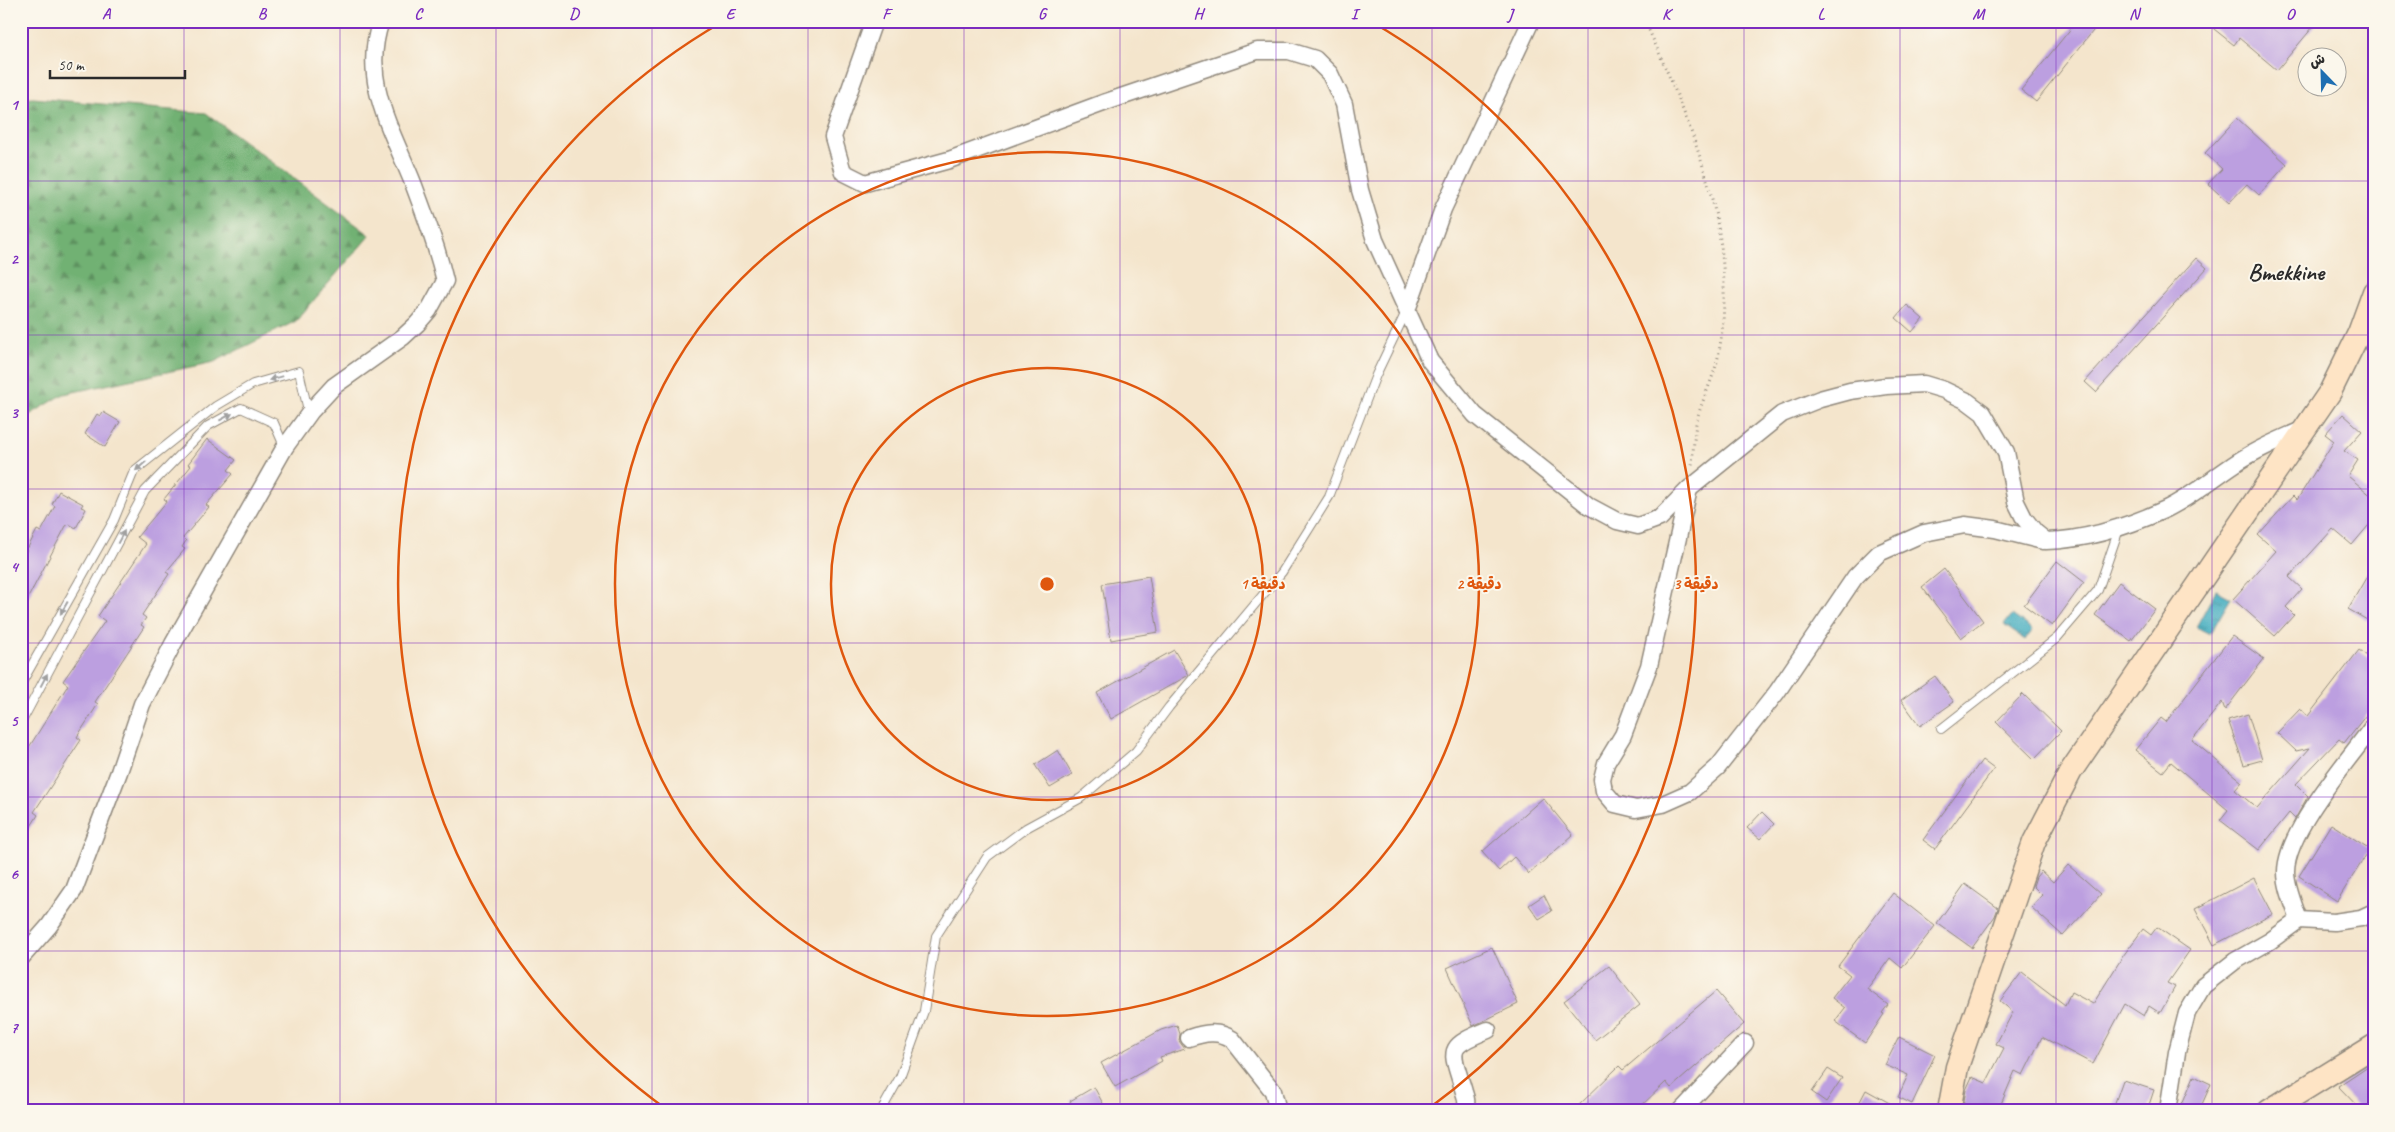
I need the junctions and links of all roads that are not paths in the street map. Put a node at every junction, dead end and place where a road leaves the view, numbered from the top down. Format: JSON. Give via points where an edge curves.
{"nodes":[{"id":1,"x":381,"y":21,"type":"edge"},
{"id":2,"x":874,"y":21,"type":"edge"},
{"id":3,"x":1531,"y":21,"type":"edge"},
{"id":4,"x":2374,"y":292,"type":"edge"},
{"id":5,"x":1407,"y":310,"type":"junction"},
{"id":6,"x":311,"y":411,"type":"junction"},
{"id":7,"x":2305,"y":429,"type":"junction"},
{"id":8,"x":284,"y":447,"type":"junction"},
{"id":9,"x":1689,"y":489,"type":"junction"},
{"id":10,"x":2120,"y":526,"type":"junction"},
{"id":11,"x":2046,"y":541,"type":"junction"},
{"id":12,"x":21,"y":684,"type":"edge"},
{"id":13,"x":21,"y":723,"type":"edge"},
{"id":14,"x":2374,"y":725,"type":"edge"},
{"id":15,"x":1941,"y":730,"type":"dead end"},
{"id":16,"x":2374,"y":912,"type":"edge"},
{"id":17,"x":2299,"y":920,"type":"junction"},
{"id":18,"x":21,"y":958,"type":"edge"},
{"id":19,"x":1488,"y":1030,"type":"dead end"},
{"id":20,"x":1189,"y":1038,"type":"dead end"},
{"id":21,"x":1745,"y":1043,"type":"dead end"},
{"id":22,"x":2374,"y":1046,"type":"edge"},
{"id":23,"x":882,"y":1111,"type":"edge"},
{"id":24,"x":1278,"y":1111,"type":"edge"},
{"id":25,"x":1464,"y":1111,"type":"edge"},
{"id":26,"x":1681,"y":1111,"type":"edge"},
{"id":27,"x":1949,"y":1111,"type":"edge"},
{"id":28,"x":2168,"y":1111,"type":"edge"},
{"id":29,"x":2269,"y":1111,"type":"edge"}],
"edges":[{"from":1,"to":6,"type":"street","via":[[373,57],[379,98],[394,144],[412,180],[445,281],[417,324],[334,386]]},
{"from":2,"to":5,"type":"street","via":[[833,138],[843,172],[865,183],[950,160],[1106,102],[1258,51],[1289,51],[1315,59],[1330,74],[1344,104],[1360,190],[1375,240]]},
{"from":3,"to":5,"type":"street","via":[[1443,209]]},
{"from":4,"to":7,"type":"main road","via":[[2359,333],[2330,392]]},
{"from":5,"to":9,"type":"street","via":[[1430,361],[1476,415],[1589,506],[1617,521],[1638,526],[1660,518]]},
{"from":5,"to":23,"type":"lane","via":[[1376,375],[1329,497],[1282,572],[1136,750],[1081,798],[1026,828],[982,865],[936,936],[924,1011],[900,1077]]},
{"from":6,"to":8,"type":"street"},
{"from":6,"to":12,"type":"lane","one_way":true,"via":[[299,371],[253,384],[208,412],[134,471],[114,520]]},
{"from":7,"to":10,"type":"street","via":[[2238,462],[2167,508]]},
{"from":7,"to":27,"type":"main road","via":[[2071,771],[2034,842],[1957,1067]]},
{"from":13,"to":8,"type":"lane","one_way":true,"via":[[145,491],[178,455],[208,426],[241,408],[274,423]]},
{"from":8,"to":18,"type":"street","via":[[142,704],[74,890]]},
{"from":9,"to":11,"type":"street","via":[[1782,414],[1850,391],[1924,384],[1967,401],[1983,413],[2006,452],[2016,502],[2024,518]]},
{"from":9,"to":11,"type":"street","via":[[1649,666],[1602,779],[1604,791],[1616,804],[1636,809],[1663,804],[1690,792],[1718,766],[1778,692],[1855,577],[1879,553],[1924,533],[1965,525]]},
{"from":10,"to":11,"type":"street","via":[[2070,540]]},
{"from":10,"to":15,"type":"lane","via":[[2098,590],[2057,638]]},
{"from":14,"to":17,"type":"street","via":[[2319,799],[2292,844],[2286,871]]},
{"from":16,"to":17,"type":"street","via":[[2361,918],[2334,922]]},
{"from":17,"to":28,"type":"street","via":[[2203,986],[2187,1013]]},
{"from":19,"to":25,"type":"street","via":[[1467,1038],[1456,1045],[1453,1052],[1466,1101]]},
{"from":20,"to":24,"type":"street","via":[[1213,1033],[1232,1039],[1274,1091]]},
{"from":21,"to":26,"type":"street"},
{"from":22,"to":29,"type":"main road"}]}
